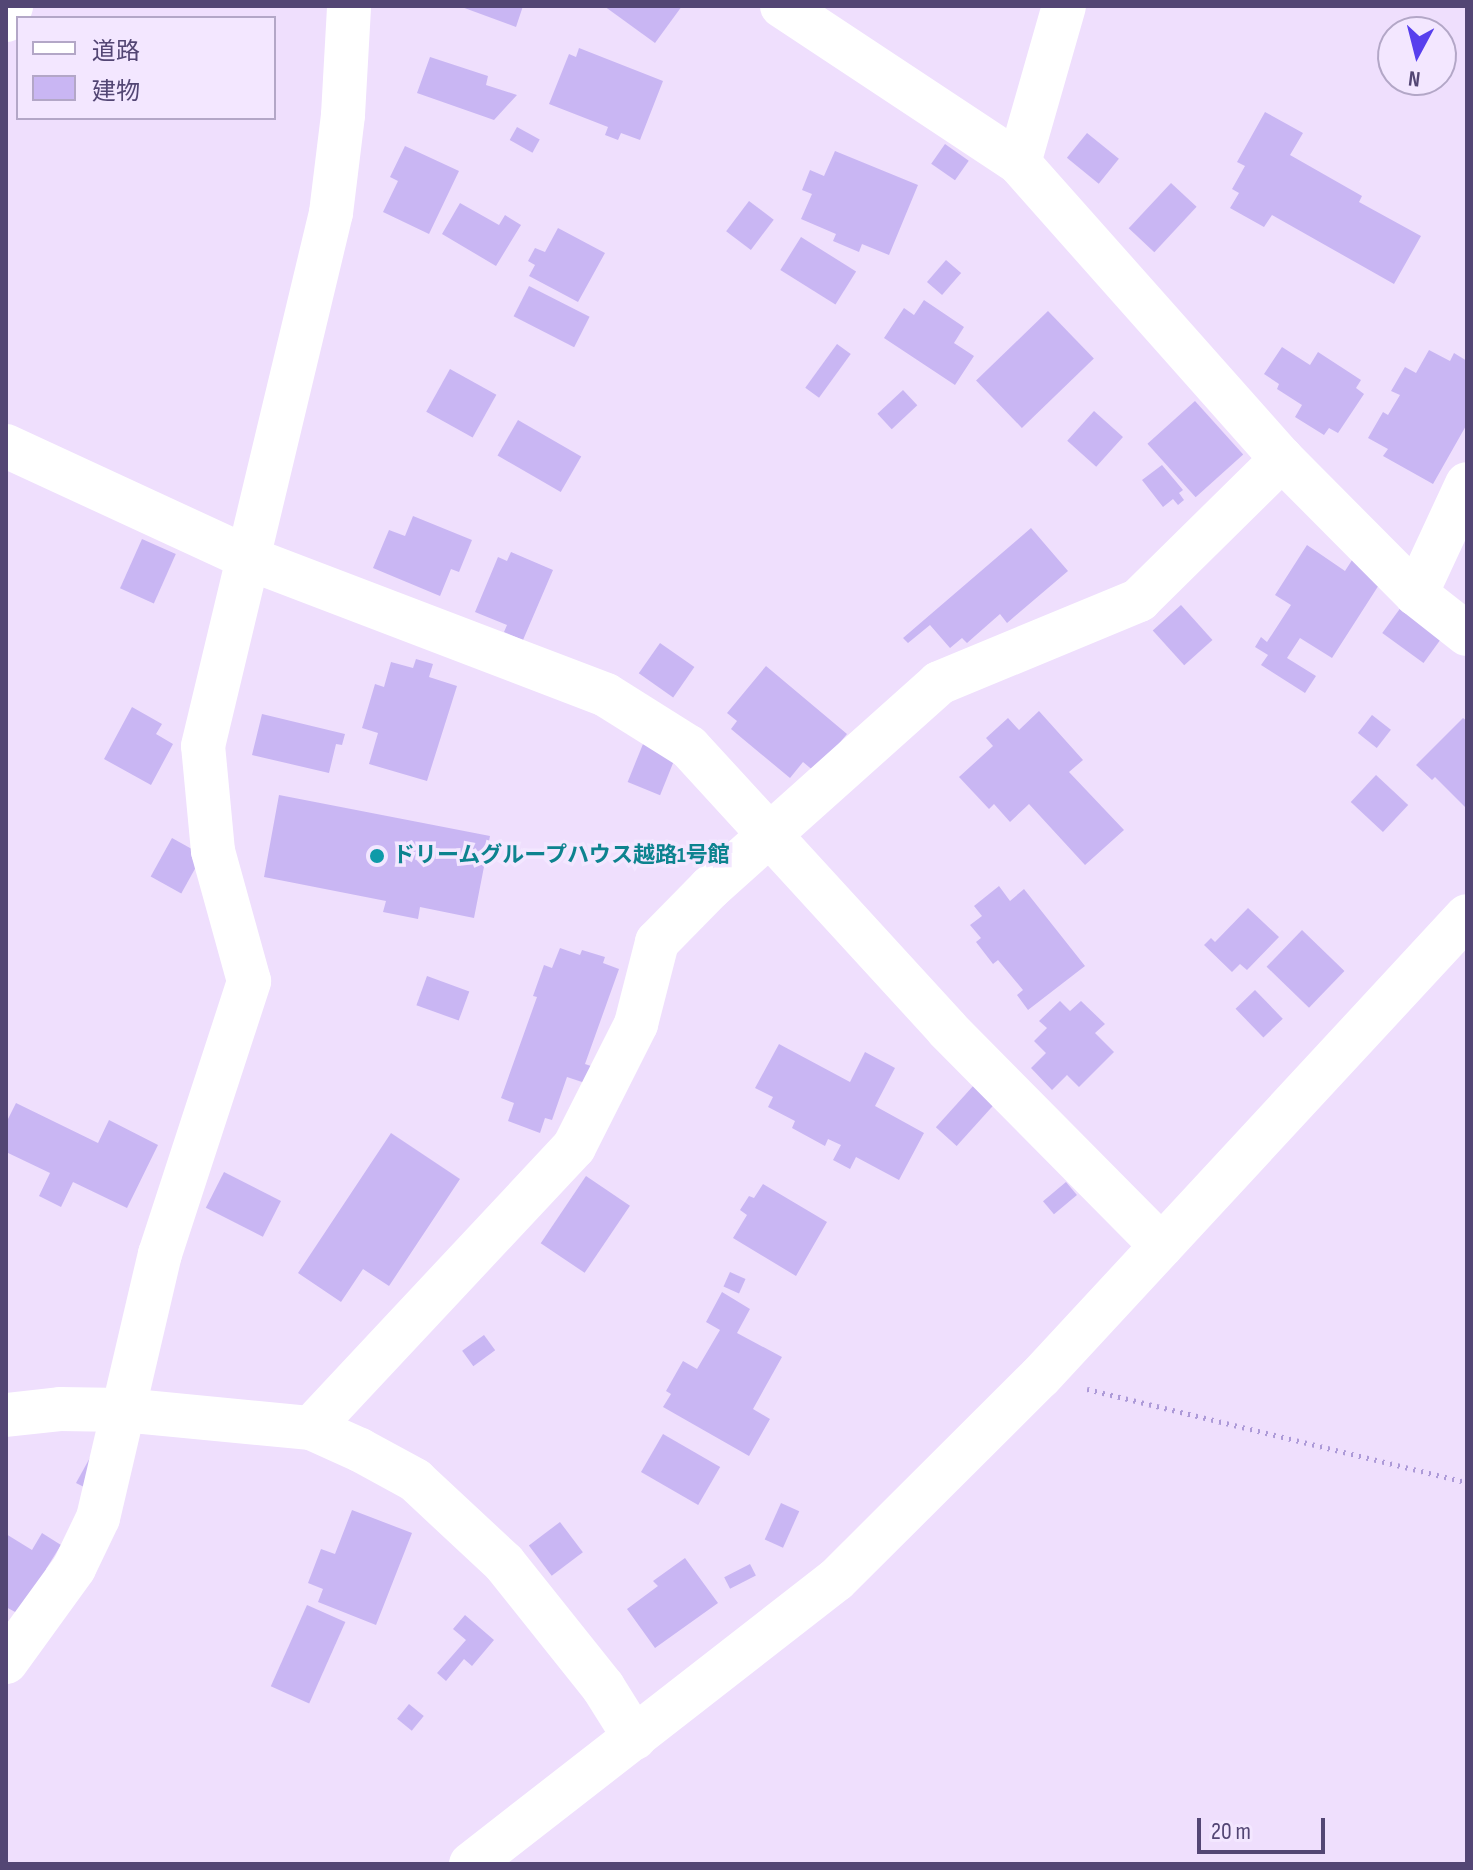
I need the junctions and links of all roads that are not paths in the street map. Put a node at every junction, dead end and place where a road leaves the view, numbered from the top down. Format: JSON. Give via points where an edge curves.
{"nodes":[{"id":1,"x":11,"y":6,"type":"edge"},
{"id":2,"x":349,"y":6,"type":"edge"},
{"id":3,"x":782,"y":6,"type":"edge"},
{"id":4,"x":1064,"y":6,"type":"edge"},
{"id":5,"x":6,"y":20,"type":"edge"},
{"id":6,"x":1019,"y":163,"type":"junction"},
{"id":7,"x":6,"y":446,"type":"edge"},
{"id":8,"x":1282,"y":459,"type":"junction"},
{"id":9,"x":1467,"y":484,"type":"edge"},
{"id":10,"x":250,"y":559,"type":"junction"},
{"id":11,"x":1416,"y":594,"type":"junction"},
{"id":12,"x":1467,"y":634,"type":"edge"},
{"id":13,"x":770,"y":837,"type":"junction"},
{"id":14,"x":1467,"y":916,"type":"edge"},
{"id":15,"x":1162,"y":1246,"type":"junction"},
{"id":16,"x":123,"y":1410,"type":"junction"},
{"id":17,"x":6,"y":1415,"type":"edge"},
{"id":18,"x":311,"y":1428,"type":"junction"},
{"id":19,"x":6,"y":1662,"type":"edge"},
{"id":20,"x":635,"y":1738,"type":"junction"},
{"id":21,"x":471,"y":1864,"type":"edge"}],
"edges":[{"from":1,"to":5,"type":"street"},
{"from":2,"to":10,"type":"street","via":[[331,213]]},
{"from":3,"to":6,"type":"street"},
{"from":4,"to":6,"type":"street"},
{"from":6,"to":8,"type":"street"},
{"from":7,"to":10,"type":"street"},
{"from":8,"to":11,"type":"street"},
{"from":8,"to":13,"type":"street","via":[[1139,600],[939,683]]},
{"from":9,"to":11,"type":"street"},
{"from":10,"to":13,"type":"street","via":[[606,695],[689,747]]},
{"from":10,"to":16,"type":"street","via":[[203,746],[213,851],[249,981],[160,1254]]},
{"from":11,"to":12,"type":"street"},
{"from":13,"to":15,"type":"street","via":[[947,1029]]},
{"from":13,"to":18,"type":"street","via":[[657,942],[636,1024],[574,1147]]},
{"from":14,"to":15,"type":"street"},
{"from":15,"to":20,"type":"street","via":[[1040,1377],[836,1580]]},
{"from":16,"to":17,"type":"street"},
{"from":16,"to":18,"type":"street"},
{"from":16,"to":19,"type":"street","via":[[98,1518],[74,1568]]},
{"from":18,"to":20,"type":"street","via":[[415,1480],[467,1525],[603,1687]]},
{"from":20,"to":21,"type":"street"}]}
